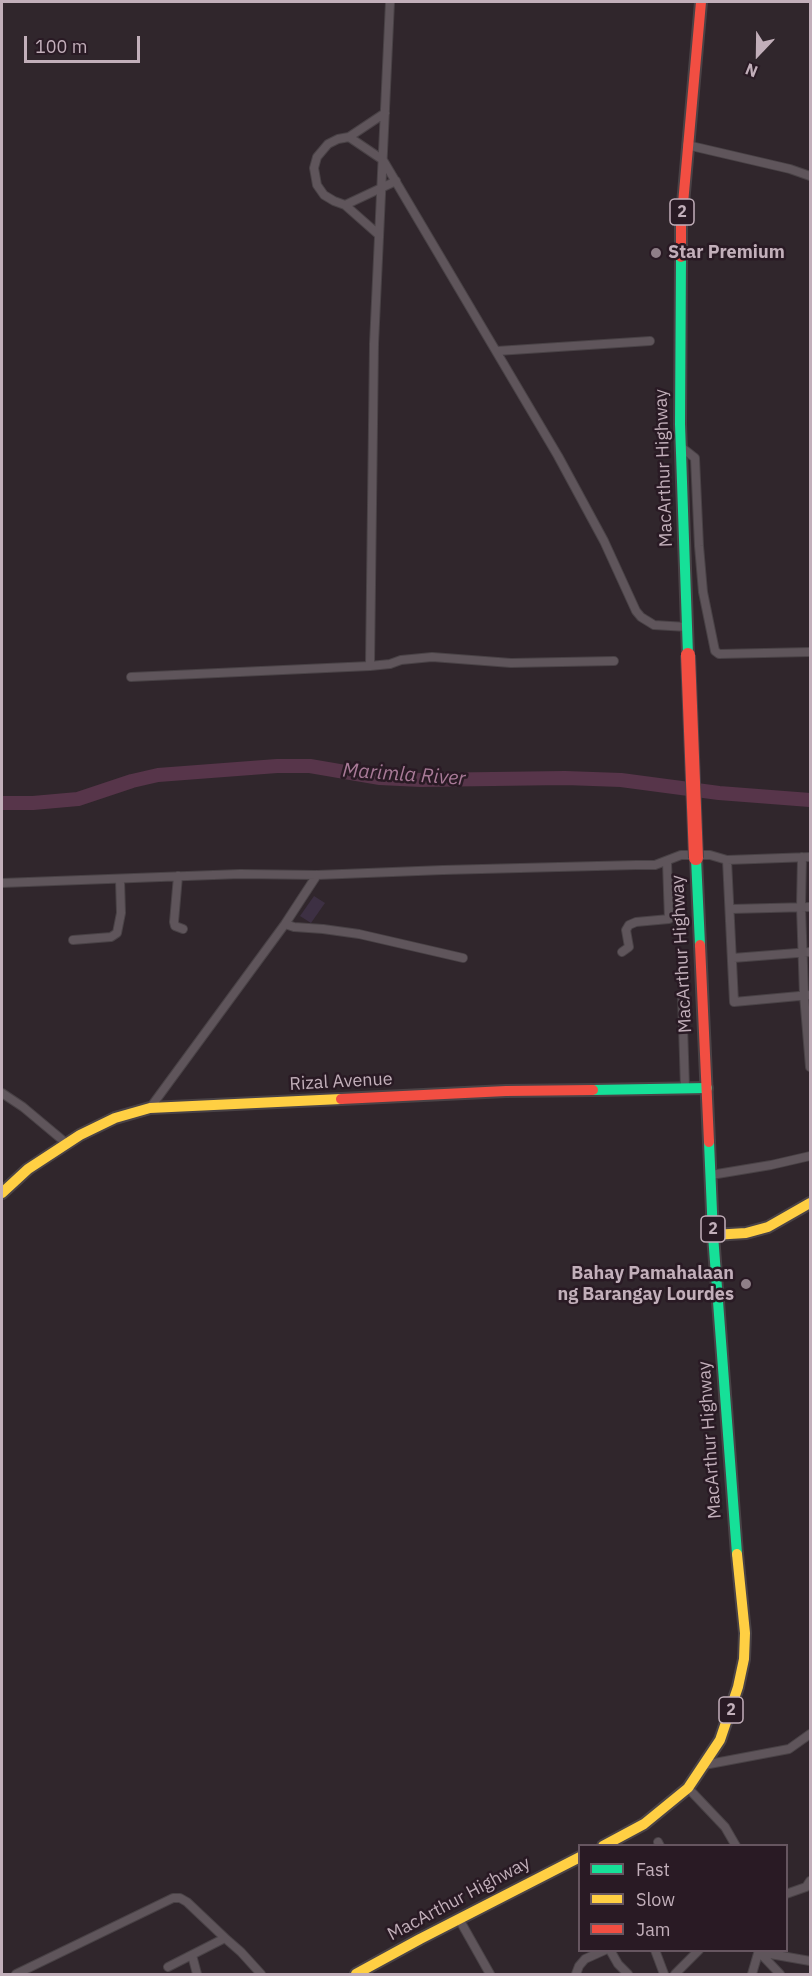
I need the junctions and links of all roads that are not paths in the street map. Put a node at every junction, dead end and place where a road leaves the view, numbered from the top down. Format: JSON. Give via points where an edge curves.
{"nodes":[{"id":1,"x":390,"y":2,"type":"edge"},
{"id":2,"x":701,"y":2,"type":"edge"},
{"id":3,"x":385,"y":113,"type":"junction"},
{"id":4,"x":349,"y":137,"type":"junction"},
{"id":5,"x":687,"y":145,"type":"junction"},
{"id":6,"x":383,"y":159,"type":"junction"},
{"id":7,"x":810,"y":176,"type":"edge"},
{"id":8,"x":396,"y":181,"type":"junction"},
{"id":9,"x":381,"y":188,"type":"junction"},
{"id":10,"x":345,"y":205,"type":"junction"},
{"id":11,"x":379,"y":235,"type":"junction"},
{"id":12,"x":650,"y":341,"type":"dead end"},
{"id":13,"x":497,"y":351,"type":"junction"},
{"id":14,"x":681,"y":447,"type":"junction"},
{"id":15,"x":687,"y":627,"type":"junction"},
{"id":16,"x":810,"y":652,"type":"edge"},
{"id":17,"x":614,"y":661,"type":"dead end"},
{"id":18,"x":370,"y":666,"type":"junction"},
{"id":19,"x":131,"y":677,"type":"dead end"},
{"id":20,"x":806,"y":857,"type":"edge"},
{"id":21,"x":727,"y":860,"type":"junction"},
{"id":22,"x":666,"y":862,"type":"junction"},
{"id":23,"x":316,"y":875,"type":"junction"},
{"id":24,"x":178,"y":876,"type":"junction"},
{"id":25,"x":120,"y":880,"type":"junction"},
{"id":26,"x":2,"y":883,"type":"edge"},
{"id":27,"x":801,"y":907,"type":"junction"},
{"id":28,"x":810,"y":907,"type":"edge"},
{"id":29,"x":731,"y":909,"type":"junction"},
{"id":30,"x":285,"y":924,"type":"junction"},
{"id":31,"x":183,"y":929,"type":"dead end"},
{"id":32,"x":73,"y":940,"type":"dead end"},
{"id":33,"x":622,"y":952,"type":"dead end"},
{"id":34,"x":807,"y":952,"type":"edge"},
{"id":35,"x":463,"y":958,"type":"dead end"},
{"id":36,"x":733,"y":958,"type":"junction"},
{"id":37,"x":682,"y":994,"type":"dead end"},
{"id":38,"x":807,"y":995,"type":"edge"},
{"id":39,"x":809,"y":1038,"type":"edge"},
{"id":40,"x":810,"y":1067,"type":"edge"},
{"id":41,"x":685,"y":1088,"type":"junction"},
{"id":42,"x":707,"y":1088,"type":"junction"},
{"id":43,"x":2,"y":1093,"type":"edge"},
{"id":44,"x":150,"y":1108,"type":"junction"},
{"id":45,"x":66,"y":1143,"type":"junction"},
{"id":46,"x":810,"y":1156,"type":"edge"},
{"id":47,"x":711,"y":1175,"type":"junction"},
{"id":48,"x":2,"y":1193,"type":"edge"},
{"id":49,"x":810,"y":1203,"type":"edge"},
{"id":50,"x":713,"y":1235,"type":"junction"},
{"id":51,"x":810,"y":1734,"type":"edge"},
{"id":52,"x":705,"y":1765,"type":"junction"},
{"id":53,"x":688,"y":1788,"type":"junction"},
{"id":54,"x":611,"y":1844,"type":"edge"},
{"id":55,"x":735,"y":1844,"type":"edge"},
{"id":56,"x":578,"y":1858,"type":"edge"},
{"id":57,"x":810,"y":1881,"type":"edge"},
{"id":58,"x":788,"y":1893,"type":"edge"},
{"id":59,"x":459,"y":1919,"type":"junction"},
{"id":60,"x":225,"y":1938,"type":"junction"},
{"id":61,"x":601,"y":1952,"type":"edge"},
{"id":62,"x":611,"y":1952,"type":"edge"},
{"id":63,"x":656,"y":1952,"type":"edge"},
{"id":64,"x":697,"y":1952,"type":"edge"},
{"id":65,"x":759,"y":1952,"type":"edge"},
{"id":66,"x":760,"y":1952,"type":"edge"},
{"id":67,"x":764,"y":1952,"type":"edge"},
{"id":68,"x":192,"y":1955,"type":"junction"},
{"id":69,"x":810,"y":1961,"type":"edge"},
{"id":70,"x":168,"y":1967,"type":"dead end"},
{"id":71,"x":16,"y":1974,"type":"edge"},
{"id":72,"x":197,"y":1974,"type":"edge"},
{"id":73,"x":261,"y":1974,"type":"edge"},
{"id":74,"x":356,"y":1974,"type":"edge"},
{"id":75,"x":489,"y":1974,"type":"edge"},
{"id":76,"x":576,"y":1974,"type":"edge"},
{"id":77,"x":628,"y":1974,"type":"edge"},
{"id":78,"x":664,"y":1974,"type":"edge"},
{"id":79,"x":675,"y":1974,"type":"edge"},
{"id":80,"x":752,"y":1974,"type":"edge"},
{"id":81,"x":780,"y":1974,"type":"edge"}],
"edges":[{"from":1,"to":3,"type":"street"},
{"from":2,"to":5,"type":"main road","name":"MacArthur Highway","number":"2"},
{"from":3,"to":4,"type":"street"},
{"from":3,"to":6,"type":"street"},
{"from":4,"to":6,"type":"street"},
{"from":4,"to":10,"type":"street","via":[[328,144],[314,168],[320,190]]},
{"from":5,"to":7,"type":"street"},
{"from":5,"to":14,"type":"main road","name":"MacArthur Highway","number":"2","via":[[681,226]]},
{"from":6,"to":8,"type":"street"},
{"from":6,"to":9,"type":"street"},
{"from":8,"to":9,"type":"street"},
{"from":8,"to":13,"type":"street"},
{"from":9,"to":10,"type":"street"},
{"from":9,"to":11,"type":"street"},
{"from":10,"to":11,"type":"street"},
{"from":11,"to":18,"type":"street"},
{"from":12,"to":13,"type":"street"},
{"from":13,"to":15,"type":"street","via":[[599,532],[636,611],[654,625]]},
{"from":14,"to":15,"type":"main road","name":"MacArthur Highway","number":"2"},
{"from":14,"to":16,"type":"street","via":[[695,458],[699,546],[715,651]]},
{"from":15,"to":42,"type":"main road","name":"MacArthur Highway","number":"2","bridge":true},
{"from":17,"to":18,"type":"street","via":[[511,663],[432,657]]},
{"from":18,"to":19,"type":"street"},
{"from":20,"to":21,"type":"street"},
{"from":20,"to":27,"type":"street"},
{"from":21,"to":22,"type":"street","via":[[710,855],[681,855]]},
{"from":21,"to":29,"type":"street"},
{"from":22,"to":23,"type":"street"},
{"from":22,"to":33,"type":"street","via":[[669,919],[629,925],[629,947]]},
{"from":23,"to":24,"type":"street"},
{"from":23,"to":30,"type":"street"},
{"from":24,"to":25,"type":"street"},
{"from":24,"to":31,"type":"street","via":[[174,922]]},
{"from":25,"to":26,"type":"street"},
{"from":25,"to":32,"type":"street","via":[[117,933]]},
{"from":27,"to":28,"type":"street"},
{"from":27,"to":29,"type":"street"},
{"from":27,"to":34,"type":"street"},
{"from":29,"to":36,"type":"street"},
{"from":30,"to":35,"type":"street","via":[[359,934]]},
{"from":30,"to":44,"type":"street"},
{"from":34,"to":36,"type":"street"},
{"from":34,"to":38,"type":"street"},
{"from":36,"to":38,"type":"street","via":[[734,1002]]},
{"from":37,"to":41,"type":"street"},
{"from":38,"to":39,"type":"street"},
{"from":39,"to":40,"type":"street"},
{"from":41,"to":42,"type":"main road","name":"Rizal Avenue"},
{"from":41,"to":44,"type":"main road","name":"Rizal Avenue","via":[[506,1091]]},
{"from":42,"to":47,"type":"main road","name":"MacArthur Highway","number":"2"},
{"from":43,"to":45,"type":"street"},
{"from":44,"to":45,"type":"main road","name":"Rizal Avenue","via":[[97,1125]]},
{"from":45,"to":48,"type":"main road","name":"Rizal Avenue","via":[[28,1168]]},
{"from":46,"to":47,"type":"street"},
{"from":47,"to":50,"type":"main road","name":"MacArthur Highway","number":"2"},
{"from":49,"to":50,"type":"main road","via":[[762,1229]]},
{"from":50,"to":52,"type":"main road","name":"MacArthur Highway","number":"2","via":[[745,1633],[738,1687],[720,1740]]},
{"from":51,"to":52,"type":"street","via":[[789,1749]]},
{"from":52,"to":53,"type":"main road","name":"MacArthur Highway","number":"2"},
{"from":53,"to":54,"type":"main road","name":"MacArthur Highway","number":"2","via":[[644,1824]]},
{"from":53,"to":55,"type":"street","via":[[725,1827]]},
{"from":56,"to":59,"type":"main road","name":"MacArthur Highway"},
{"from":57,"to":58,"type":"street","via":[[806,1887]]},
{"from":59,"to":74,"type":"main road","name":"MacArthur Highway"},
{"from":59,"to":75,"type":"street"},
{"from":60,"to":68,"type":"street"},
{"from":60,"to":71,"type":"street","via":[[187,1902],[173,1898]]},
{"from":60,"to":73,"type":"street"},
{"from":61,"to":76,"type":"street","via":[[585,1959]]},
{"from":62,"to":77,"type":"street"},
{"from":63,"to":78,"type":"street"},
{"from":64,"to":79,"type":"street"},
{"from":65,"to":80,"type":"street"},
{"from":66,"to":81,"type":"street"},
{"from":67,"to":69,"type":"street"},
{"from":68,"to":70,"type":"street"},
{"from":68,"to":72,"type":"street"}]}
